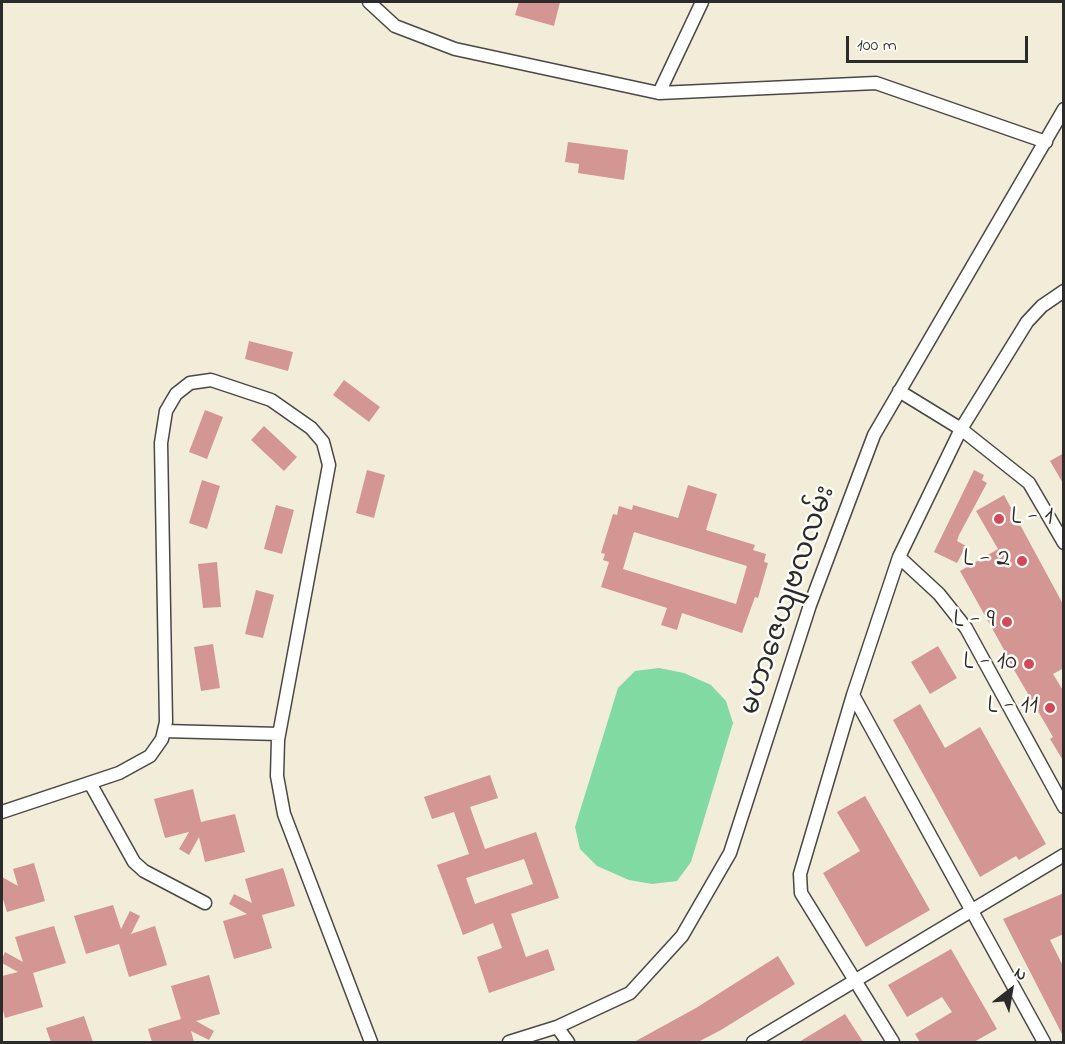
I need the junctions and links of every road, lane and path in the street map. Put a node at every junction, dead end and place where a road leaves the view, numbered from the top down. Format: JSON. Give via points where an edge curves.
{"nodes":[{"id":1,"x":369,"y":2,"type":"edge"},
{"id":2,"x":702,"y":2,"type":"edge"},
{"id":3,"x":659,"y":93,"type":"junction"},
{"id":4,"x":1064,"y":109,"type":"edge"},
{"id":5,"x":1046,"y":142,"type":"junction"},
{"id":6,"x":1064,"y":291,"type":"edge"},
{"id":7,"x":899,"y":391,"type":"junction"},
{"id":8,"x":961,"y":429,"type":"junction"},
{"id":9,"x":1064,"y":543,"type":"edge"},
{"id":10,"x":899,"y":557,"type":"junction"},
{"id":11,"x":853,"y":694,"type":"junction"},
{"id":12,"x":164,"y":731,"type":"junction"},
{"id":13,"x":279,"y":734,"type":"junction"},
{"id":14,"x":90,"y":783,"type":"junction"},
{"id":15,"x":1064,"y":807,"type":"edge"},
{"id":16,"x":2,"y":812,"type":"edge"},
{"id":17,"x":1064,"y":855,"type":"edge"},
{"id":18,"x":205,"y":903,"type":"dead end"},
{"id":19,"x":970,"y":910,"type":"junction"},
{"id":20,"x":855,"y":980,"type":"junction"},
{"id":21,"x":557,"y":1027,"type":"junction"},
{"id":22,"x":371,"y":1042,"type":"edge"},
{"id":23,"x":509,"y":1042,"type":"edge"},
{"id":24,"x":567,"y":1042,"type":"edge"},
{"id":25,"x":753,"y":1042,"type":"edge"},
{"id":26,"x":893,"y":1042,"type":"edge"},
{"id":27,"x":1044,"y":1042,"type":"edge"}],
"edges":[{"from":1,"to":3,"type":"street","via":[[395,26],[455,49]]},
{"from":2,"to":3,"type":"street"},
{"from":3,"to":5,"type":"street","via":[[876,83]]},
{"from":4,"to":5,"type":"street","name":"မဟာဇေယျဗလလမ်း"},
{"from":5,"to":7,"type":"street","name":"မဟာဇေယျဗလလမ်း"},
{"from":6,"to":8,"type":"street","via":[[1027,322]]},
{"from":7,"to":8,"type":"street"},
{"from":7,"to":21,"type":"street","name":"မဟာဇေယျဗလလမ်း","via":[[874,435],[810,605],[730,854],[682,936],[630,993]]},
{"from":8,"to":9,"type":"street","via":[[1029,483]]},
{"from":8,"to":10,"type":"street"},
{"from":10,"to":11,"type":"street"},
{"from":10,"to":15,"type":"street","via":[[939,594],[966,628]]},
{"from":11,"to":19,"type":"street"},
{"from":11,"to":20,"type":"street","via":[[799,879],[801,893]]},
{"from":12,"to":13,"type":"street"},
{"from":12,"to":13,"type":"street","via":[[161,442],[166,411],[176,394],[190,383],[211,380],[271,400],[303,422],[323,442],[329,465]]},
{"from":12,"to":14,"type":"street","via":[[150,756]]},
{"from":13,"to":22,"type":"street","via":[[277,776],[284,814]]},
{"from":14,"to":16,"type":"street"},
{"from":14,"to":18,"type":"street","via":[[134,862]]},
{"from":17,"to":19,"type":"street"},
{"from":19,"to":20,"type":"street"},
{"from":19,"to":27,"type":"street"},
{"from":20,"to":25,"type":"street"},
{"from":20,"to":26,"type":"street"},
{"from":21,"to":23,"type":"street","name":"မဟာဇေယျဗလလမ်း"},
{"from":21,"to":24,"type":"street"}]}
